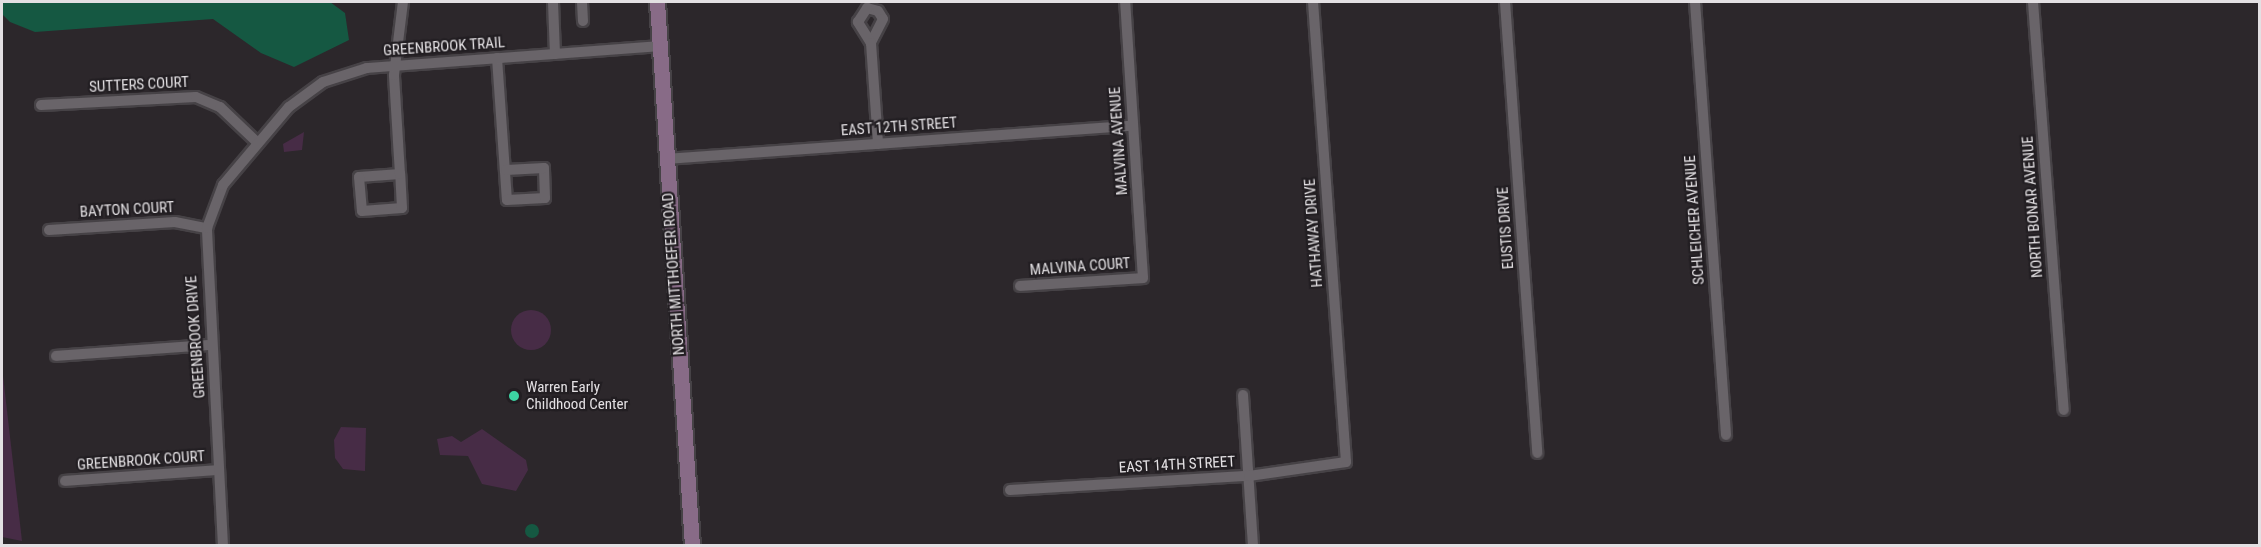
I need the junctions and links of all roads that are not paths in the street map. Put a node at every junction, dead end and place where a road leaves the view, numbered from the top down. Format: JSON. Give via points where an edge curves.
{"nodes":[{"id":1,"x":403,"y":2,"type":"edge"},
{"id":2,"x":553,"y":2,"type":"edge"},
{"id":3,"x":582,"y":2,"type":"edge"},
{"id":4,"x":657,"y":2,"type":"edge"},
{"id":5,"x":1125,"y":2,"type":"edge"},
{"id":6,"x":1313,"y":2,"type":"edge"},
{"id":7,"x":1505,"y":2,"type":"edge"},
{"id":8,"x":1695,"y":2,"type":"edge"},
{"id":9,"x":2033,"y":2,"type":"edge"},
{"id":10,"x":583,"y":21,"type":"dead end"},
{"id":11,"x":871,"y":43,"type":"dead end"},
{"id":12,"x":659,"y":46,"type":"junction"},
{"id":13,"x":555,"y":54,"type":"junction"},
{"id":14,"x":496,"y":58,"type":"junction"},
{"id":15,"x":396,"y":65,"type":"junction"},
{"id":16,"x":41,"y":105,"type":"dead end"},
{"id":17,"x":1133,"y":126,"type":"junction"},
{"id":18,"x":258,"y":143,"type":"junction"},
{"id":19,"x":878,"y":144,"type":"junction"},
{"id":20,"x":667,"y":159,"type":"junction"},
{"id":21,"x":506,"y":170,"type":"junction"},
{"id":22,"x":400,"y":174,"type":"junction"},
{"id":23,"x":207,"y":228,"type":"junction"},
{"id":24,"x":48,"y":230,"type":"dead end"},
{"id":25,"x":1143,"y":278,"type":"joint"},
{"id":26,"x":1020,"y":286,"type":"dead end"},
{"id":27,"x":211,"y":345,"type":"junction"},
{"id":28,"x":56,"y":356,"type":"dead end"},
{"id":29,"x":1243,"y":395,"type":"dead end"},
{"id":30,"x":2064,"y":410,"type":"dead end"},
{"id":31,"x":1726,"y":435,"type":"dead end"},
{"id":32,"x":1537,"y":453,"type":"dead end"},
{"id":33,"x":1346,"y":462,"type":"joint"},
{"id":34,"x":219,"y":470,"type":"junction"},
{"id":35,"x":1249,"y":476,"type":"junction"},
{"id":36,"x":65,"y":481,"type":"dead end"},
{"id":37,"x":1010,"y":489,"type":"dead end"},
{"id":38,"x":223,"y":546,"type":"edge"},
{"id":39,"x":692,"y":546,"type":"edge"},
{"id":40,"x":1253,"y":546,"type":"edge"}],
"edges":[{"from":1,"to":15,"type":"street"},
{"from":2,"to":13,"type":"street"},
{"from":3,"to":10,"type":"street"},
{"from":4,"to":12,"type":"main road","name":"NORTH MITTHOEFER ROAD"},
{"from":5,"to":17,"type":"street","name":"MALVINA AVENUE"},
{"from":6,"to":33,"type":"street","name":"HATHAWAY DRIVE"},
{"from":7,"to":32,"type":"street","name":"EUSTIS DRIVE"},
{"from":8,"to":31,"type":"street","name":"SCHLEICHER AVENUE"},
{"from":9,"to":30,"type":"street","name":"NORTH BONAR AVENUE"},
{"from":11,"to":19,"type":"street"},
{"from":12,"to":13,"type":"street","name":"GREENBROOK TRAIL"},
{"from":12,"to":20,"type":"main road","name":"NORTH MITTHOEFER ROAD"},
{"from":13,"to":14,"type":"street","name":"GREENBROOK TRAIL"},
{"from":14,"to":15,"type":"street","name":"GREENBROOK TRAIL"},
{"from":14,"to":21,"type":"street"},
{"from":15,"to":18,"type":"street","name":"GREENBROOK TRAIL","via":[[350,71],[323,82],[292,104]]},
{"from":15,"to":22,"type":"street"},
{"from":16,"to":18,"type":"street","name":"SUTTERS COURT","via":[[196,96],[220,107]]},
{"from":17,"to":19,"type":"street","name":"EAST 12TH STREET"},
{"from":17,"to":25,"type":"street","name":"MALVINA AVENUE"},
{"from":18,"to":23,"type":"street","name":"GREENBROOK DRIVE","via":[[223,185]]},
{"from":19,"to":20,"type":"street","name":"EAST 12TH STREET"},
{"from":20,"to":39,"type":"main road","name":"NORTH MITTHOEFER ROAD"},
{"from":21,"to":21,"type":"street","via":[[507,200],[545,198],[544,168]]},
{"from":22,"to":22,"type":"street","via":[[402,208],[362,211],[359,177]]},
{"from":23,"to":24,"type":"street","name":"BAYTON COURT","via":[[175,222]]},
{"from":23,"to":27,"type":"street","name":"GREENBROOK DRIVE"},
{"from":25,"to":26,"type":"street","name":"MALVINA COURT"},
{"from":27,"to":28,"type":"street"},
{"from":27,"to":34,"type":"street","name":"GREENBROOK DRIVE"},
{"from":29,"to":35,"type":"street"},
{"from":33,"to":35,"type":"street","name":"EAST 14TH STREET"},
{"from":34,"to":36,"type":"street","name":"GREENBROOK COURT"},
{"from":34,"to":38,"type":"street","name":"GREENBROOK DRIVE"},
{"from":35,"to":37,"type":"street","name":"EAST 14TH STREET"},
{"from":35,"to":40,"type":"street"}]}
